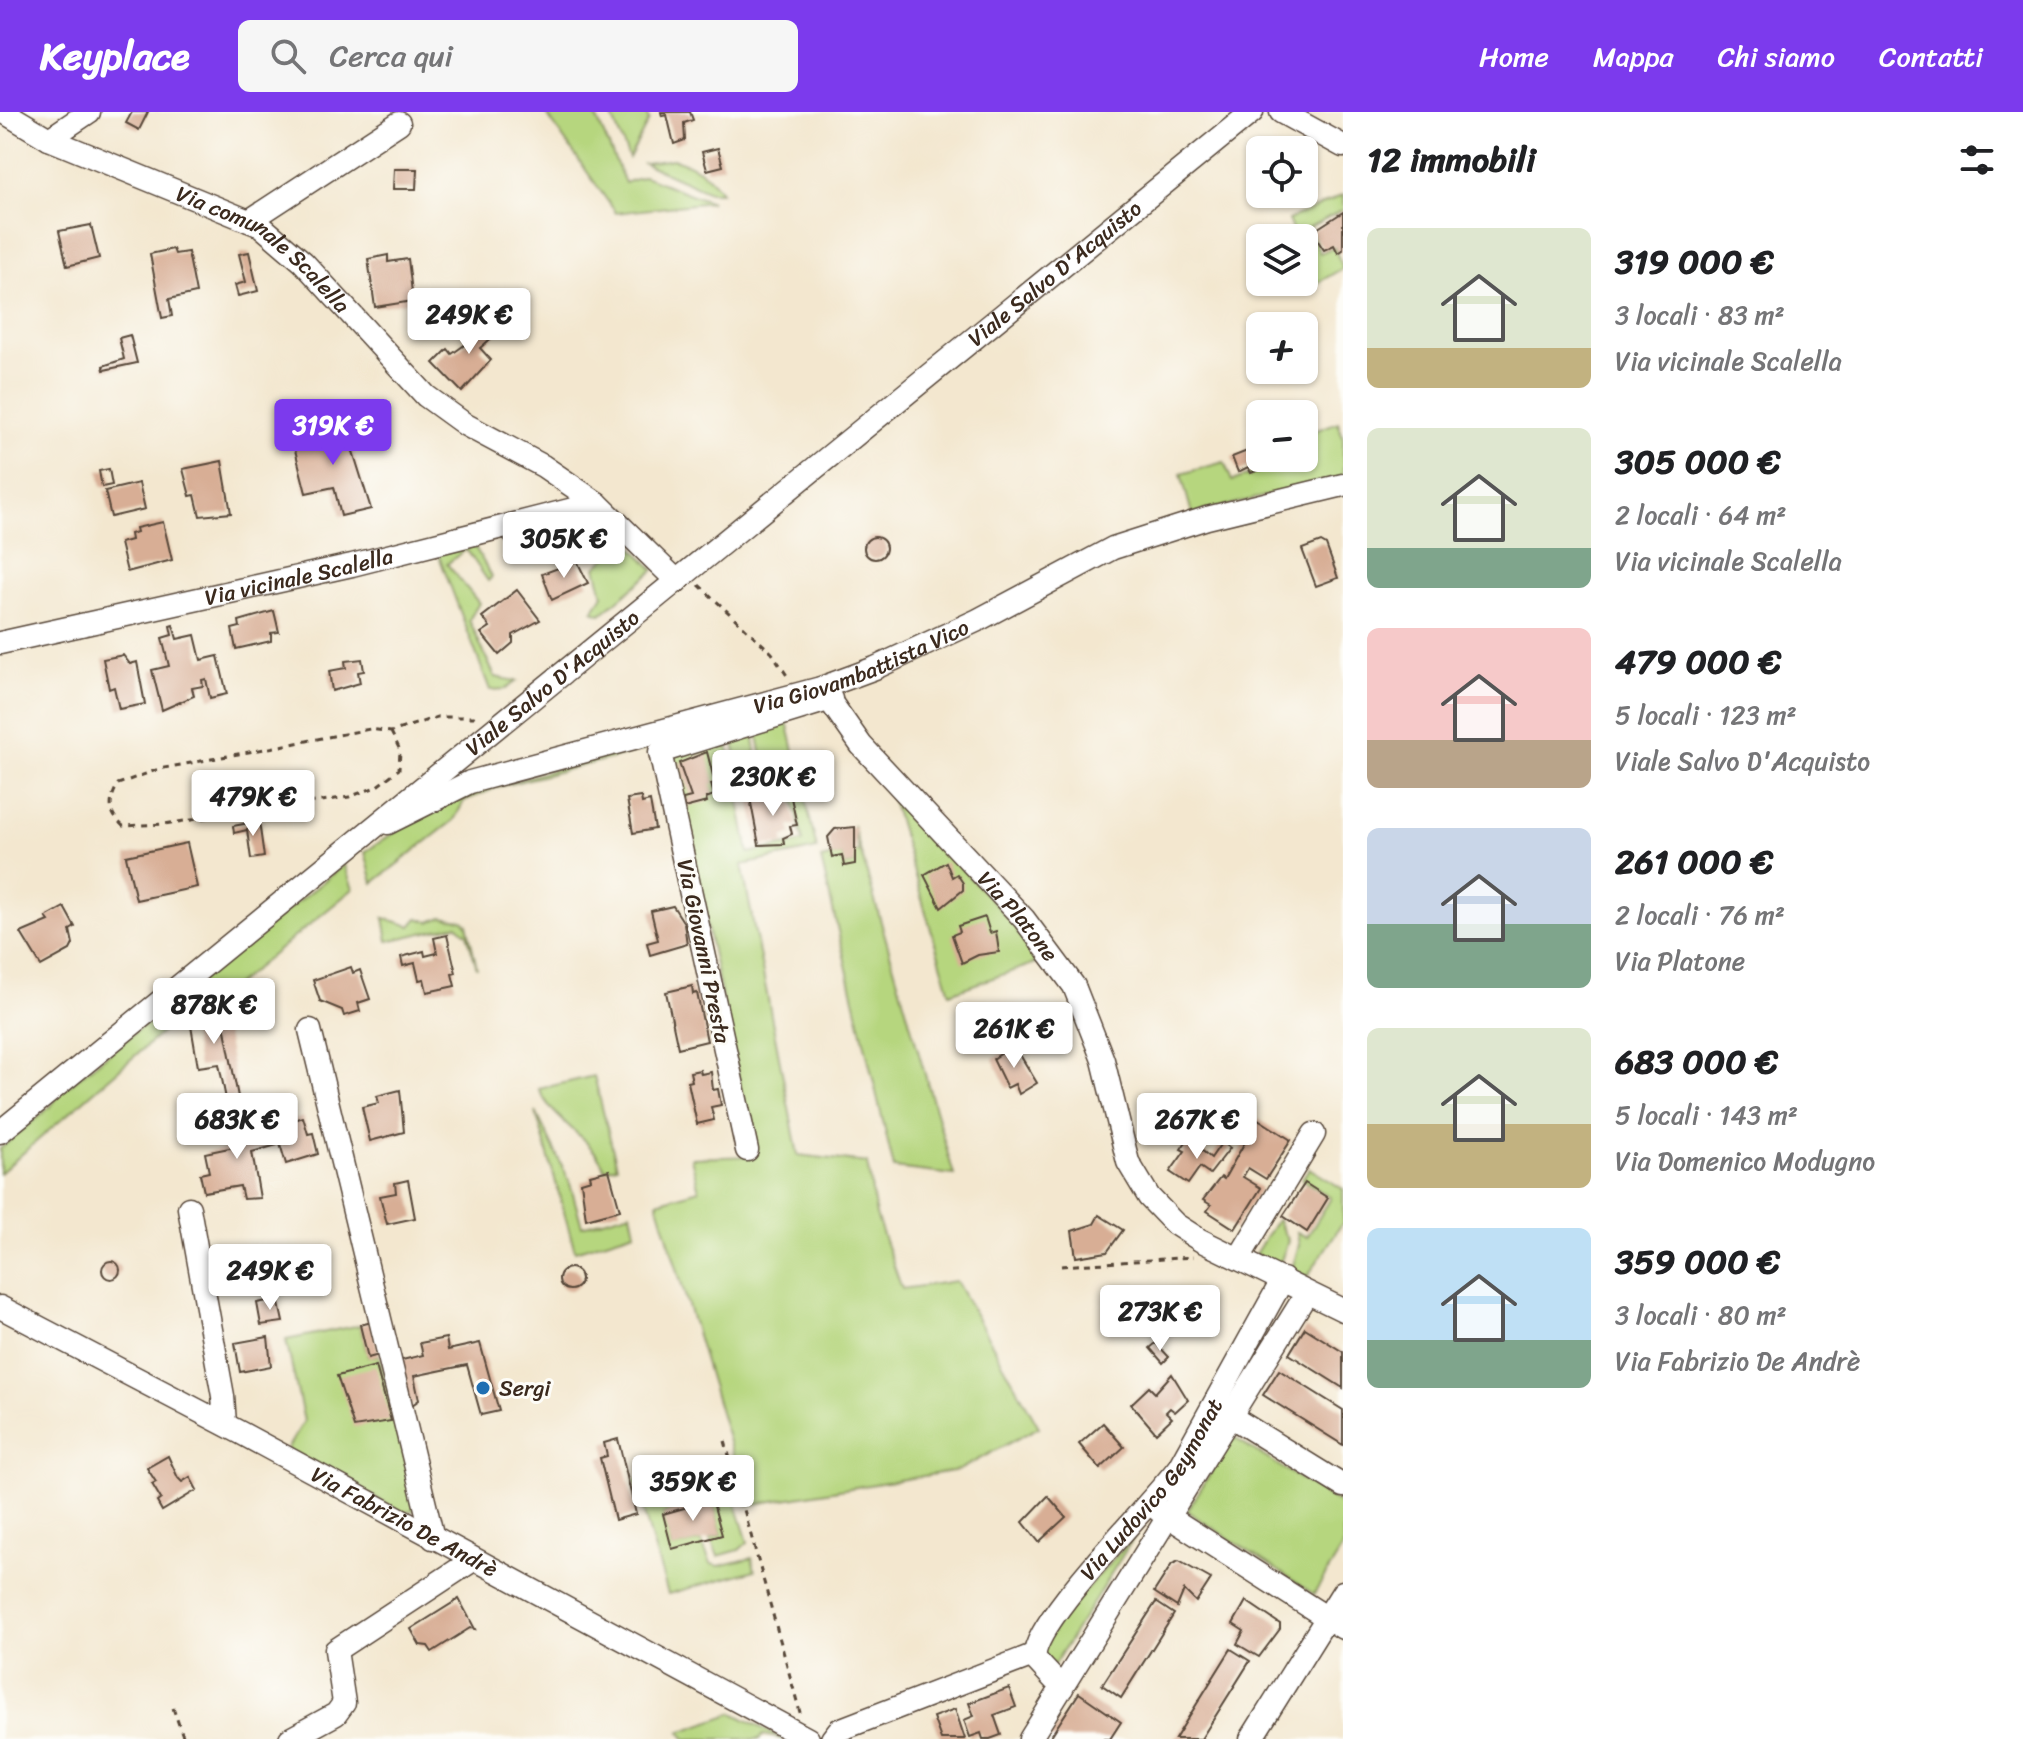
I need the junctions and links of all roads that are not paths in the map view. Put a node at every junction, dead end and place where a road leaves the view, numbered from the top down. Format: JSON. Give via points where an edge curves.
{"nodes":[{"id":1,"x":4,"y":112,"type":"edge"},
{"id":2,"x":89,"y":112,"type":"edge"},
{"id":3,"x":1281,"y":112,"type":"edge"},
{"id":4,"x":1250,"y":114,"type":"edge"},
{"id":5,"x":399,"y":123,"type":"dead end"},
{"id":6,"x":49,"y":139,"type":"junction"},
{"id":7,"x":1343,"y":146,"type":"edge"},
{"id":8,"x":249,"y":221,"type":"junction"},
{"id":9,"x":1343,"y":485,"type":"edge"},
{"id":10,"x":597,"y":503,"type":"junction"},
{"id":11,"x":687,"y":582,"type":"junction"},
{"id":12,"x":0,"y":643,"type":"edge"},
{"id":13,"x":824,"y":695,"type":"junction"},
{"id":14,"x":438,"y":772,"type":"junction"},
{"id":15,"x":470,"y":782,"type":"junction"},
{"id":16,"x":371,"y":829,"type":"junction"},
{"id":17,"x":310,"y":1030,"type":"dead end"},
{"id":18,"x":0,"y":1132,"type":"edge"},
{"id":19,"x":1314,"y":1134,"type":"dead end"},
{"id":20,"x":747,"y":1150,"type":"dead end"},
{"id":21,"x":189,"y":1208,"type":"dead end"},
{"id":22,"x":1239,"y":1258,"type":"junction"},
{"id":23,"x":1283,"y":1279,"type":"junction"},
{"id":24,"x":1307,"y":1293,"type":"junction"},
{"id":25,"x":0,"y":1307,"type":"edge"},
{"id":26,"x":1343,"y":1310,"type":"edge"},
{"id":27,"x":1230,"y":1416,"type":"junction"},
{"id":28,"x":225,"y":1424,"type":"junction"},
{"id":29,"x":1343,"y":1486,"type":"edge"},
{"id":30,"x":1160,"y":1512,"type":"junction"},
{"id":31,"x":433,"y":1538,"type":"junction"},
{"id":32,"x":473,"y":1560,"type":"junction"},
{"id":33,"x":1343,"y":1592,"type":"edge"},
{"id":34,"x":1335,"y":1623,"type":"edge"},
{"id":35,"x":1033,"y":1655,"type":"junction"},
{"id":36,"x":1062,"y":1688,"type":"junction"},
{"id":37,"x":804,"y":1737,"type":"edge"},
{"id":38,"x":290,"y":1739,"type":"edge"},
{"id":39,"x":832,"y":1739,"type":"edge"},
{"id":40,"x":1030,"y":1739,"type":"edge"},
{"id":41,"x":1251,"y":1739,"type":"edge"}],
"edges":[{"from":1,"to":6,"type":"street","name":"Via comunale Scalella"},
{"from":2,"to":6,"type":"street"},
{"from":3,"to":7,"type":"street"},
{"from":4,"to":11,"type":"street","name":"Viale Salvo D'Acquisto"},
{"from":5,"to":8,"type":"street"},
{"from":6,"to":8,"type":"street","name":"Via comunale Scalella"},
{"from":8,"to":10,"type":"street","name":"Via comunale Scalella","via":[[303,262],[426,396]]},
{"from":9,"to":13,"type":"street","name":"Via Giovambattista Vico","via":[[1207,518],[1113,548]]},
{"from":10,"to":11,"type":"street","name":"Via comunale Scalella"},
{"from":10,"to":12,"type":"street","name":"Via vicinale Scalella","via":[[352,565]]},
{"from":11,"to":14,"type":"street","name":"Viale Salvo D'Acquisto"},
{"from":13,"to":15,"type":"street","name":"Via Giovambattista Vico","via":[[798,694]]},
{"from":13,"to":20,"type":"street","name":"Via Giovanni Presta","via":[[660,752]]},
{"from":13,"to":22,"type":"street","name":"Via Platone","via":[[905,796],[1052,953],[1087,1013],[1134,1175],[1175,1224]]},
{"from":14,"to":15,"type":"street","via":[[454,783]]},
{"from":14,"to":16,"type":"street","name":"Viale Salvo D'Acquisto"},
{"from":15,"to":16,"type":"street","name":"Via Giovambattista Vico"},
{"from":16,"to":18,"type":"street","name":"Viale Salvo D'Acquisto"},
{"from":17,"to":31,"type":"street"},
{"from":19,"to":22,"type":"street"},
{"from":21,"to":28,"type":"street"},
{"from":22,"to":23,"type":"street","name":"Via Platone"},
{"from":23,"to":24,"type":"street","name":"Via Platone"},
{"from":23,"to":30,"type":"street","name":"Via Ludovico Geymonat"},
{"from":24,"to":26,"type":"street","name":"Via Platone"},
{"from":24,"to":27,"type":"street","name":"Via Ludovico Geymonat"},
{"from":25,"to":28,"type":"street","name":"Via Fabrizio De Andrè"},
{"from":27,"to":29,"type":"street"},
{"from":27,"to":30,"type":"street","name":"Via Ludovico Geymonat"},
{"from":28,"to":31,"type":"street","name":"Via Fabrizio De Andrè"},
{"from":30,"to":34,"type":"street"},
{"from":30,"to":35,"type":"street","name":"Via Ludovico Geymonat","via":[[1051,1618]]},
{"from":30,"to":36,"type":"street","name":"Via Ludovico Geymonat"},
{"from":31,"to":32,"type":"street","name":"Via Fabrizio De Andrè"},
{"from":32,"to":37,"type":"street","name":"Via Fabrizio De Andrè"},
{"from":32,"to":38,"type":"street","via":[[336,1650],[344,1703],[336,1714]]},
{"from":33,"to":34,"type":"street"},
{"from":34,"to":41,"type":"street"},
{"from":35,"to":36,"type":"street"},
{"from":35,"to":39,"type":"street","via":[[839,1730]]},
{"from":36,"to":40,"type":"street","name":"Via Ludovico Geymonat"}]}
